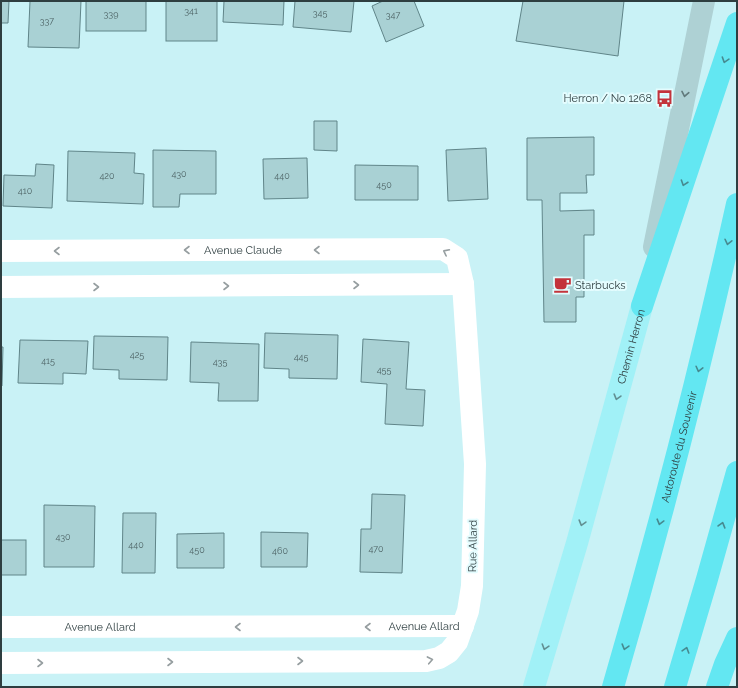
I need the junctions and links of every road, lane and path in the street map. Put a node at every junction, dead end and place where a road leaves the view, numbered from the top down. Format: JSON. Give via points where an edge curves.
{"nodes":[{"id":1,"x":704,"y":1,"type":"edge"},
{"id":2,"x":737,"y":23,"type":"edge"},
{"id":3,"x":737,"y":204,"type":"edge"},
{"id":4,"x":1,"y":251,"type":"edge"},
{"id":5,"x":463,"y":284,"type":"junction"},
{"id":6,"x":1,"y":287,"type":"edge"},
{"id":7,"x":642,"y":306,"type":"junction"},
{"id":8,"x":475,"y":464,"type":"joint"},
{"id":9,"x":737,"y":472,"type":"edge"},
{"id":10,"x":463,"y":626,"type":"junction"},
{"id":11,"x":1,"y":627,"type":"edge"},
{"id":12,"x":737,"y":638,"type":"edge"},
{"id":13,"x":1,"y":663,"type":"edge"},
{"id":14,"x":534,"y":687,"type":"edge"},
{"id":15,"x":613,"y":687,"type":"edge"},
{"id":16,"x":674,"y":687,"type":"edge"},
{"id":17,"x":717,"y":687,"type":"edge"}],
"edges":[{"from":1,"to":7,"type":"main road","name":"Chemin Herron","one_way":true},
{"from":2,"to":7,"type":"highway","one_way":true},
{"from":3,"to":15,"type":"highway","name":"Autoroute du Souvenir","one_way":true,"via":[[684,430]]},
{"from":5,"to":4,"type":"street","name":"Avenue Claude","one_way":true,"via":[[457,258],[443,249]]},
{"from":6,"to":5,"type":"street","one_way":true},
{"from":5,"to":8,"type":"street","name":"Avenue Claude"},
{"from":7,"to":14,"type":"main road","name":"Chemin Herron","one_way":true,"via":[[577,543]]},
{"from":8,"to":10,"type":"street","name":"Rue Allard","via":[[472,586]]},
{"from":16,"to":9,"type":"highway","one_way":true},
{"from":10,"to":11,"type":"street","name":"Avenue Allard","one_way":true},
{"from":13,"to":10,"type":"street","name":"Avenue Allard","one_way":true,"via":[[426,661],[449,652],[457,642]]},
{"from":12,"to":17,"type":"highway"}]}
